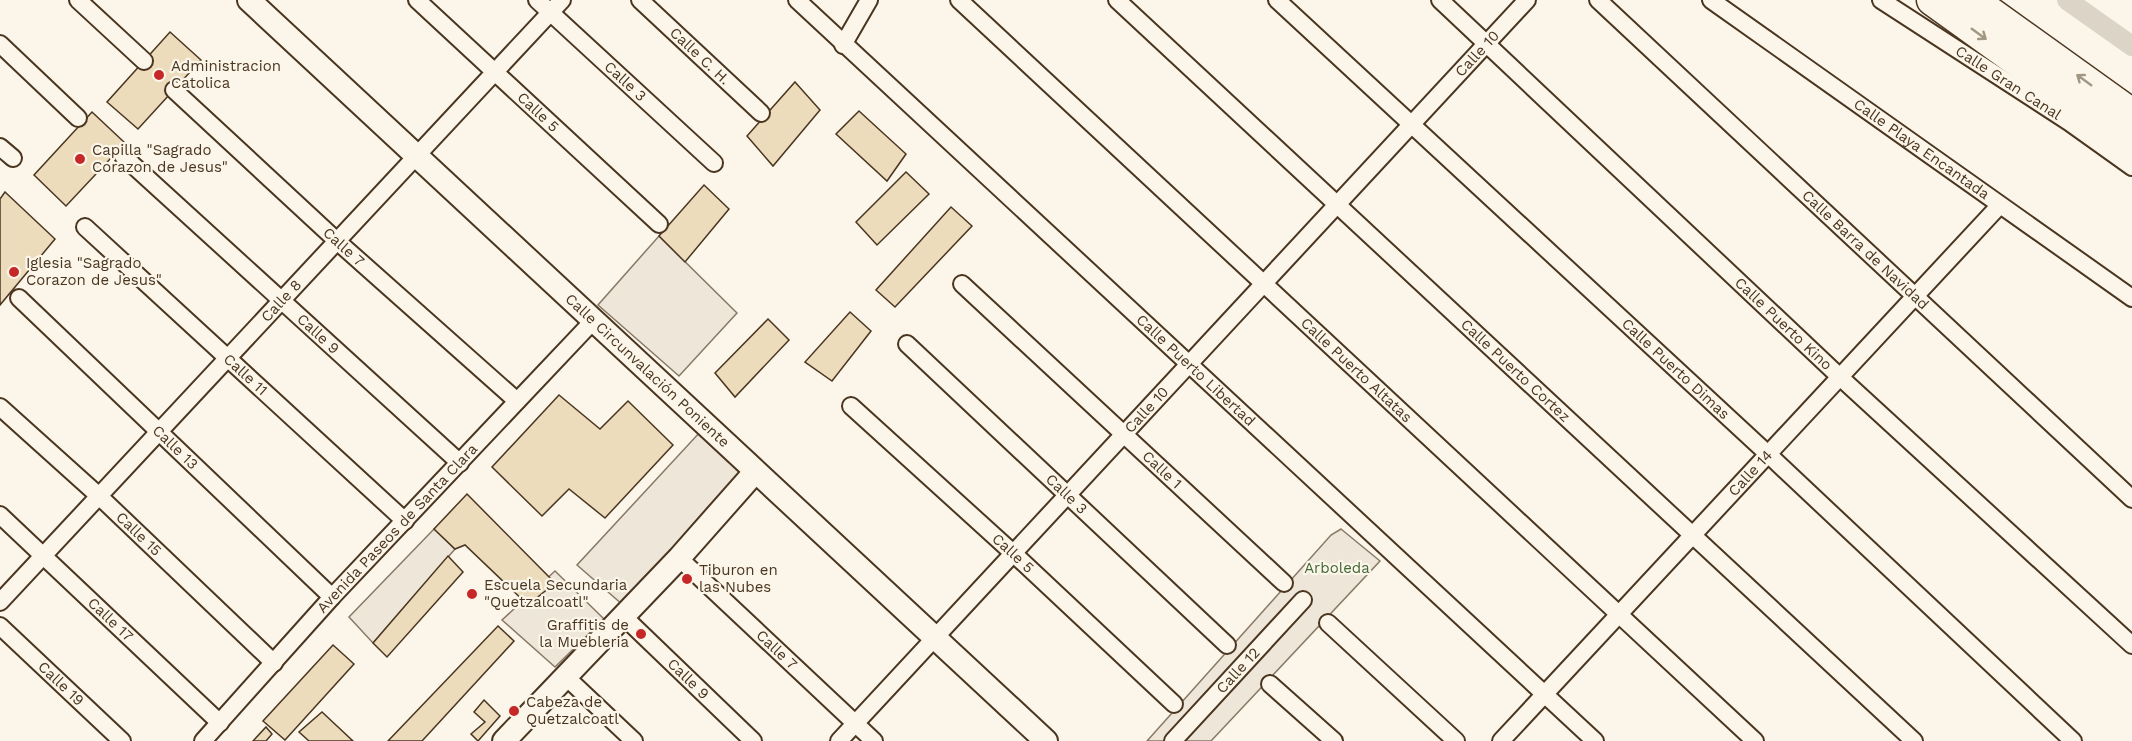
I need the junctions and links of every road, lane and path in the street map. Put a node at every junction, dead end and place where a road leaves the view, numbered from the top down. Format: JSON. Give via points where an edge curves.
{"nodes":[{"id":1,"x":78,"y":0,"type":"edge"},
{"id":2,"x":417,"y":0,"type":"edge"},
{"id":3,"x":537,"y":0,"type":"edge"},
{"id":4,"x":640,"y":0,"type":"edge"},
{"id":5,"x":797,"y":0,"type":"edge"},
{"id":6,"x":868,"y":0,"type":"edge"},
{"id":7,"x":958,"y":0,"type":"edge"},
{"id":8,"x":1117,"y":0,"type":"edge"},
{"id":9,"x":1277,"y":0,"type":"edge"},
{"id":10,"x":1440,"y":0,"type":"edge"},
{"id":11,"x":1527,"y":0,"type":"edge"},
{"id":12,"x":1598,"y":0,"type":"edge"},
{"id":13,"x":1711,"y":0,"type":"edge"},
{"id":14,"x":1881,"y":0,"type":"edge"},
{"id":15,"x":1932,"y":0,"type":"edge"},
{"id":16,"x":1973,"y":0,"type":"edge"},
{"id":17,"x":255,"y":2,"type":"edge"},
{"id":18,"x":556,"y":6,"type":"edge"},
{"id":19,"x":1486,"y":42,"type":"junction"},
{"id":20,"x":0,"y":44,"type":"edge"},
{"id":21,"x":843,"y":45,"type":"junction"},
{"id":22,"x":144,"y":61,"type":"dead end"},
{"id":23,"x":496,"y":73,"type":"junction"},
{"id":24,"x":174,"y":90,"type":"dead end"},
{"id":25,"x":761,"y":113,"type":"dead end"},
{"id":26,"x":2132,"y":114,"type":"edge"},
{"id":27,"x":78,"y":118,"type":"dead end"},
{"id":28,"x":1410,"y":124,"type":"junction"},
{"id":29,"x":2132,"y":144,"type":"edge"},
{"id":30,"x":0,"y":147,"type":"edge"},
{"id":31,"x":417,"y":155,"type":"junction"},
{"id":32,"x":123,"y":156,"type":"dead end"},
{"id":33,"x":13,"y":158,"type":"dead end"},
{"id":34,"x":714,"y":163,"type":"dead end"},
{"id":35,"x":2132,"y":168,"type":"edge"},
{"id":36,"x":1337,"y":205,"type":"junction"},
{"id":37,"x":1999,"y":206,"type":"junction"},
{"id":38,"x":659,"y":224,"type":"dead end"},
{"id":39,"x":85,"y":227,"type":"dead end"},
{"id":40,"x":337,"y":241,"type":"junction"},
{"id":41,"x":962,"y":284,"type":"dead end"},
{"id":42,"x":1263,"y":284,"type":"junction"},
{"id":43,"x":19,"y":298,"type":"dead end"},
{"id":44,"x":1916,"y":298,"type":"junction"},
{"id":45,"x":2132,"y":298,"type":"edge"},
{"id":46,"x":283,"y":301,"type":"junction"},
{"id":47,"x":594,"y":320,"type":"junction"},
{"id":48,"x":907,"y":344,"type":"dead end"},
{"id":49,"x":228,"y":360,"type":"junction"},
{"id":50,"x":1188,"y":363,"type":"junction"},
{"id":51,"x":1841,"y":378,"type":"junction"},
{"id":52,"x":517,"y":401,"type":"junction"},
{"id":53,"x":851,"y":406,"type":"dead end"},
{"id":54,"x":0,"y":407,"type":"edge"},
{"id":55,"x":159,"y":432,"type":"junction"},
{"id":56,"x":1122,"y":434,"type":"junction"},
{"id":57,"x":1770,"y":456,"type":"junction"},
{"id":58,"x":460,"y":463,"type":"junction"},
{"id":59,"x":755,"y":472,"type":"junction"},
{"id":60,"x":1069,"y":494,"type":"junction"},
{"id":61,"x":99,"y":496,"type":"junction"},
{"id":62,"x":2132,"y":499,"type":"edge"},
{"id":63,"x":0,"y":514,"type":"edge"},
{"id":64,"x":405,"y":521,"type":"junction"},
{"id":65,"x":1693,"y":537,"type":"junction"},
{"id":66,"x":1013,"y":553,"type":"junction"},
{"id":67,"x":43,"y":554,"type":"junction"},
{"id":68,"x":679,"y":558,"type":"junction"},
{"id":69,"x":1284,"y":583,"type":"dead end"},
{"id":70,"x":332,"y":597,"type":"junction"},
{"id":71,"x":1303,"y":600,"type":"dead end"},
{"id":72,"x":0,"y":602,"type":"edge"},
{"id":73,"x":1621,"y":614,"type":"junction"},
{"id":74,"x":622,"y":615,"type":"junction"},
{"id":75,"x":1328,"y":623,"type":"dead end"},
{"id":76,"x":0,"y":626,"type":"edge"},
{"id":77,"x":935,"y":637,"type":"junction"},
{"id":78,"x":1227,"y":645,"type":"dead end"},
{"id":79,"x":2132,"y":645,"type":"edge"},
{"id":80,"x":274,"y":663,"type":"junction"},
{"id":81,"x":564,"y":675,"type":"junction"},
{"id":82,"x":1270,"y":684,"type":"dead end"},
{"id":83,"x":1545,"y":693,"type":"junction"},
{"id":84,"x":1174,"y":704,"type":"dead end"},
{"id":85,"x":220,"y":723,"type":"junction"},
{"id":86,"x":855,"y":724,"type":"junction"},
{"id":87,"x":122,"y":741,"type":"edge"},
{"id":88,"x":203,"y":741,"type":"edge"},
{"id":89,"x":504,"y":741,"type":"edge"},
{"id":90,"x":634,"y":741,"type":"edge"},
{"id":91,"x":753,"y":741,"type":"edge"},
{"id":92,"x":839,"y":741,"type":"edge"},
{"id":93,"x":874,"y":741,"type":"edge"},
{"id":94,"x":1046,"y":741,"type":"edge"},
{"id":95,"x":1173,"y":741,"type":"edge"},
{"id":96,"x":1334,"y":741,"type":"edge"},
{"id":97,"x":1456,"y":741,"type":"edge"},
{"id":98,"x":1502,"y":741,"type":"edge"},
{"id":99,"x":1595,"y":741,"type":"edge"},
{"id":100,"x":1755,"y":741,"type":"edge"},
{"id":101,"x":1914,"y":741,"type":"edge"},
{"id":102,"x":2073,"y":741,"type":"edge"}],
"edges":[{"from":1,"to":22,"type":"street"},
{"from":2,"to":23,"type":"street","name":"Calle 5"},
{"from":3,"to":18,"type":"street","name":"Calle 3"},
{"from":4,"to":25,"type":"street","name":"Calle C. H."},
{"from":5,"to":21,"type":"street","name":"Calle Puerto Libertad"},
{"from":6,"to":21,"type":"street"},
{"from":7,"to":42,"type":"street","name":"Calle Puerto Altatas"},
{"from":8,"to":36,"type":"street","name":"Calle Puerto Cortez"},
{"from":9,"to":28,"type":"street","name":"Calle Puerto Dimas"},
{"from":10,"to":19,"type":"street","name":"Calle Puerto Kino"},
{"from":11,"to":19,"type":"street","name":"Calle 10"},
{"from":12,"to":44,"type":"street","name":"Calle Barra de Navidad"},
{"from":13,"to":37,"type":"street","name":"Calle Playa Encantada"},
{"from":14,"to":35,"type":"street","name":"Calle Gran Canal","via":[[2069,122]]},
{"from":15,"to":29,"type":"highway","one_way":true},
{"from":26,"to":16,"type":"highway","one_way":true},
{"from":17,"to":31,"type":"street","name":"Calle Circunvalación Poniente"},
{"from":18,"to":23,"type":"street","name":"Calle 8"},
{"from":18,"to":34,"type":"street","name":"Calle 3"},
{"from":19,"to":28,"type":"street","name":"Calle 10"},
{"from":19,"to":51,"type":"street","name":"Calle Puerto Kino"},
{"from":20,"to":27,"type":"street"},
{"from":21,"to":50,"type":"street","name":"Calle Puerto Libertad"},
{"from":23,"to":31,"type":"street","name":"Calle 8"},
{"from":23,"to":38,"type":"street","name":"Calle 5"},
{"from":24,"to":40,"type":"street","name":"Calle 7"},
{"from":28,"to":36,"type":"street","name":"Calle 10"},
{"from":28,"to":57,"type":"street","name":"Calle Puerto Dimas"},
{"from":30,"to":33,"type":"street"},
{"from":31,"to":40,"type":"street","name":"Calle 8"},
{"from":31,"to":47,"type":"street","name":"Calle Circunvalación Poniente"},
{"from":32,"to":46,"type":"street","name":"Calle 9"},
{"from":36,"to":42,"type":"street","name":"Calle 10"},
{"from":36,"to":65,"type":"street","name":"Calle Puerto Cortez"},
{"from":37,"to":44,"type":"street","name":"Calle 14"},
{"from":37,"to":45,"type":"street","name":"Calle Playa Encantada"},
{"from":39,"to":49,"type":"street","name":"Calle 11"},
{"from":40,"to":46,"type":"street","name":"Calle 8"},
{"from":40,"to":52,"type":"street","name":"Calle 7"},
{"from":41,"to":56,"type":"street","name":"Calle 1"},
{"from":42,"to":50,"type":"street","name":"Calle 10"},
{"from":42,"to":73,"type":"street","name":"Calle Puerto Altatas"},
{"from":43,"to":55,"type":"street","name":"Calle 13"},
{"from":44,"to":51,"type":"street","name":"Calle 14"},
{"from":44,"to":62,"type":"street","name":"Calle Barra de Navidad"},
{"from":46,"to":49,"type":"street","name":"Calle 8"},
{"from":46,"to":58,"type":"street","name":"Calle 9"},
{"from":47,"to":52,"type":"street","name":"Avenida Paseos de Santa Clara"},
{"from":47,"to":59,"type":"street","name":"Calle Circunvalación Poniente"},
{"from":48,"to":60,"type":"street","name":"Calle 3"},
{"from":49,"to":55,"type":"street","name":"Calle 8"},
{"from":49,"to":64,"type":"street","name":"Calle 11"},
{"from":50,"to":56,"type":"street","name":"Calle 10"},
{"from":50,"to":83,"type":"street","name":"Calle Puerto Libertad"},
{"from":51,"to":57,"type":"street","name":"Calle 14"},
{"from":51,"to":79,"type":"street","name":"Calle Puerto Kino"},
{"from":52,"to":58,"type":"street","name":"Avenida Paseos de Santa Clara"},
{"from":53,"to":66,"type":"street","name":"Calle 5"},
{"from":54,"to":61,"type":"street","name":"Calle 15"},
{"from":55,"to":61,"type":"street","name":"Calle 8"},
{"from":55,"to":70,"type":"street","name":"Calle 13"},
{"from":56,"to":60,"type":"street","name":"Calle 10"},
{"from":56,"to":69,"type":"street","name":"Calle 1"},
{"from":57,"to":65,"type":"street","name":"Calle 14"},
{"from":57,"to":102,"type":"street","name":"Calle Puerto Dimas"},
{"from":58,"to":64,"type":"street","name":"Avenida Paseos de Santa Clara"},
{"from":59,"to":68,"type":"street"},
{"from":59,"to":77,"type":"street","name":"Calle Circunvalación Poniente"},
{"from":60,"to":66,"type":"street","name":"Calle 10"},
{"from":60,"to":78,"type":"street","name":"Calle 3"},
{"from":61,"to":67,"type":"street","name":"Calle 8"},
{"from":61,"to":80,"type":"street","name":"Calle 15"},
{"from":63,"to":67,"type":"street","name":"Calle 17"},
{"from":64,"to":70,"type":"street","name":"Avenida Paseos de Santa Clara"},
{"from":65,"to":73,"type":"street","name":"Calle 14"},
{"from":65,"to":101,"type":"street","name":"Calle Puerto Cortez"},
{"from":66,"to":77,"type":"street","name":"Calle 10"},
{"from":66,"to":84,"type":"street","name":"Calle 5"},
{"from":67,"to":72,"type":"street","name":"Calle 8"},
{"from":67,"to":85,"type":"street","name":"Calle 17"},
{"from":68,"to":74,"type":"street"},
{"from":68,"to":86,"type":"street","name":"Calle 7"},
{"from":70,"to":80,"type":"street","name":"Avenida Paseos de Santa Clara"},
{"from":71,"to":95,"type":"street","name":"Calle 12"},
{"from":73,"to":83,"type":"street","name":"Calle 14"},
{"from":73,"to":100,"type":"street","name":"Calle Puerto Altatas"},
{"from":74,"to":81,"type":"street"},
{"from":74,"to":91,"type":"street","name":"Calle 9"},
{"from":75,"to":97,"type":"street"},
{"from":76,"to":87,"type":"street","name":"Calle 19"},
{"from":77,"to":86,"type":"street","name":"Calle 10"},
{"from":77,"to":94,"type":"street","name":"Calle Circunvalación Poniente"},
{"from":80,"to":85,"type":"street","name":"Avenida Paseos de Santa Clara"},
{"from":81,"to":89,"type":"street"},
{"from":81,"to":90,"type":"street"},
{"from":82,"to":96,"type":"street"},
{"from":83,"to":98,"type":"street","name":"Calle 14"},
{"from":83,"to":99,"type":"street","name":"Calle Puerto Libertad"},
{"from":85,"to":88,"type":"street","name":"Avenida Paseos de Santa Clara"},
{"from":86,"to":92,"type":"street","name":"Calle 10"},
{"from":86,"to":93,"type":"street","name":"Calle 7"}]}
